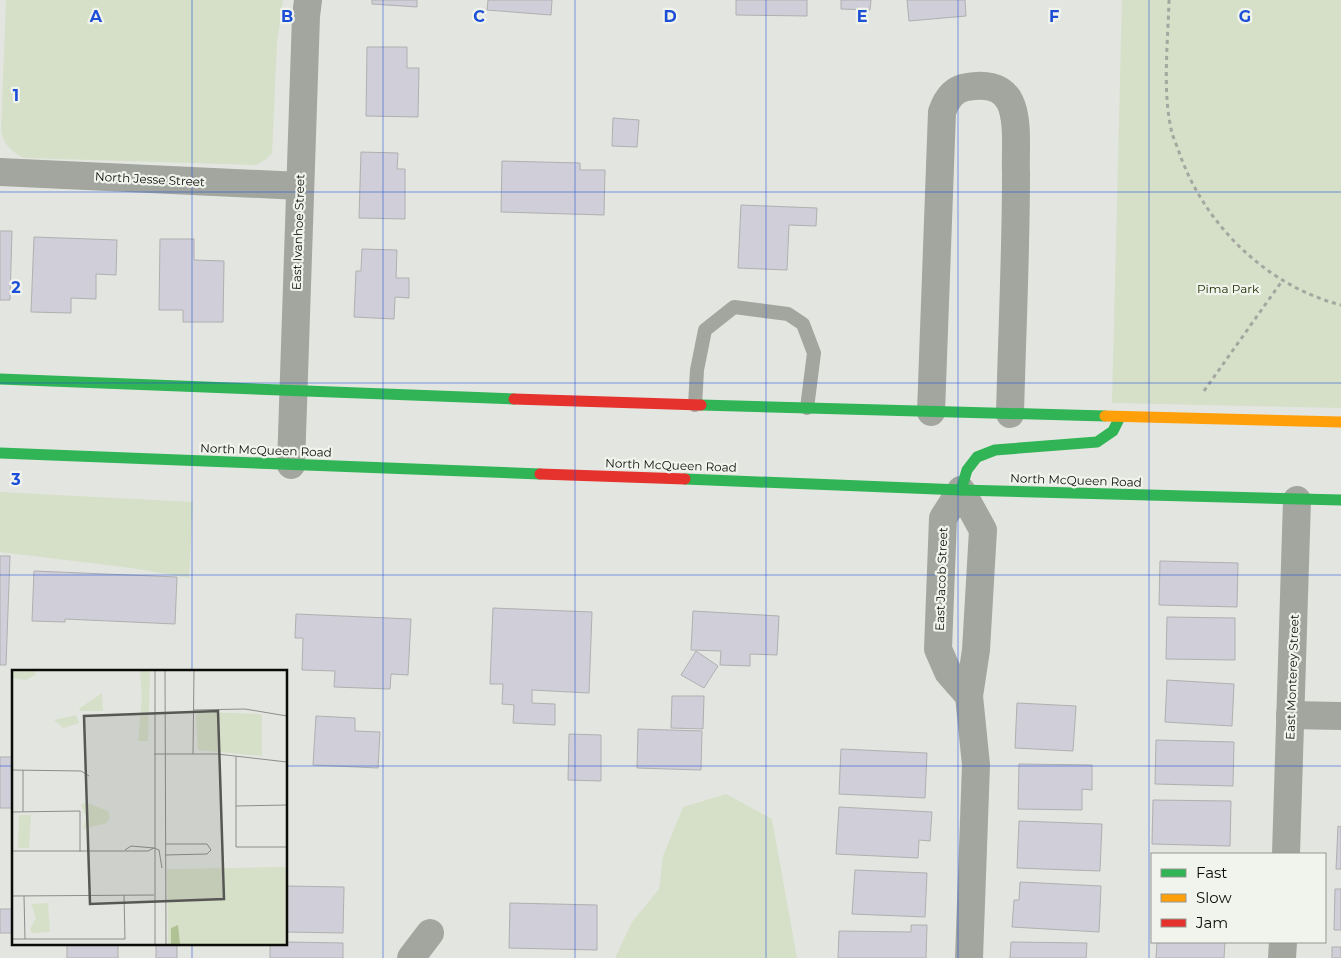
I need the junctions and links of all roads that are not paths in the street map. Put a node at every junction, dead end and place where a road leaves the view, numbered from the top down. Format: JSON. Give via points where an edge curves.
{"nodes":[{"id":1,"x":308,"y":0,"type":"edge"},
{"id":2,"x":0,"y":172,"type":"edge"},
{"id":3,"x":300,"y":186,"type":"junction"},
{"id":4,"x":0,"y":379,"type":"edge"},
{"id":5,"x":293,"y":391,"type":"junction"},
{"id":6,"x":696,"y":405,"type":"junction"},
{"id":7,"x":807,"y":408,"type":"junction"},
{"id":8,"x":931,"y":412,"type":"junction"},
{"id":9,"x":1010,"y":414,"type":"junction"},
{"id":10,"x":1120,"y":417,"type":"junction"},
{"id":11,"x":1341,"y":422,"type":"edge"},
{"id":12,"x":0,"y":453,"type":"edge"},
{"id":13,"x":291,"y":465,"type":"junction"},
{"id":14,"x":961,"y":490,"type":"junction"},
{"id":15,"x":1298,"y":500,"type":"junction"},
{"id":16,"x":1341,"y":500,"type":"edge"},
{"id":17,"x":969,"y":696,"type":"junction"},
{"id":18,"x":1290,"y":715,"type":"junction"},
{"id":19,"x":1341,"y":716,"type":"edge"},
{"id":20,"x":1286,"y":853,"type":"edge"},
{"id":21,"x":430,"y":933,"type":"dead end"},
{"id":22,"x":1283,"y":943,"type":"edge"},
{"id":23,"x":411,"y":958,"type":"edge"},
{"id":24,"x":969,"y":958,"type":"edge"},
{"id":25,"x":1282,"y":958,"type":"edge"}],
"edges":[{"from":1,"to":3,"type":"street","name":"East Ivanhoe Street"},
{"from":2,"to":3,"type":"street","name":"North Jesse Street"},
{"from":3,"to":5,"type":"street","name":"East Ivanhoe Street"},
{"from":4,"to":5,"type":"main road"},
{"from":5,"to":6,"type":"main road"},
{"from":5,"to":13,"type":"street","name":"East Ivanhoe Street"},
{"from":6,"to":7,"type":"main road"},
{"from":6,"to":7,"type":"lane","via":[[697,370],[706,330],[734,307],[788,314],[802,324],[814,353]]},
{"from":7,"to":8,"type":"main road"},
{"from":8,"to":9,"type":"main road"},
{"from":8,"to":9,"type":"street","via":[[942,112],[946,100],[962,88],[988,86],[1002,91],[1015,115]]},
{"from":9,"to":10,"type":"main road"},
{"from":10,"to":11,"type":"main road"},
{"from":10,"to":14,"type":"main road","via":[[1113,432],[1097,442],[995,450],[977,457],[967,470]]},
{"from":12,"to":13,"type":"main road","name":"North McQueen Road"},
{"from":13,"to":14,"type":"main road","name":"North McQueen Road"},
{"from":14,"to":15,"type":"main road","name":"North McQueen Road"},
{"from":14,"to":17,"type":"street","via":[[983,530],[976,650]]},
{"from":14,"to":17,"type":"street","name":"East Jacob Street","via":[[943,518],[938,650],[948,672]]},
{"from":15,"to":16,"type":"main road","name":"North McQueen Road"},
{"from":15,"to":18,"type":"street","name":"East Monterey Street"},
{"from":17,"to":24,"type":"street","via":[[976,765]]},
{"from":18,"to":19,"type":"street"},
{"from":18,"to":20,"type":"street","name":"East Monterey Street"},
{"from":21,"to":23,"type":"street"},
{"from":22,"to":25,"type":"street"}]}
